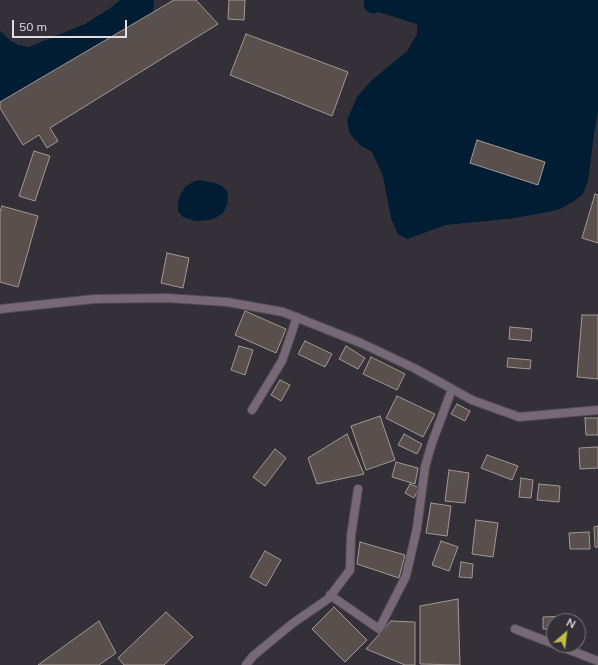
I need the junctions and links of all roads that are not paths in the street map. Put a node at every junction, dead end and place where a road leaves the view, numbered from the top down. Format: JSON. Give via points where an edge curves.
{"nodes":[{"id":1,"x":0,"y":309,"type":"edge"},
{"id":2,"x":297,"y":317,"type":"junction"},
{"id":3,"x":452,"y":390,"type":"junction"},
{"id":4,"x":252,"y":410,"type":"dead end"},
{"id":5,"x":598,"y":410,"type":"edge"},
{"id":6,"x":358,"y":489,"type":"dead end"},
{"id":7,"x":330,"y":595,"type":"junction"},
{"id":8,"x":515,"y":628,"type":"dead end"},
{"id":9,"x":546,"y":641,"type":"edge"},
{"id":10,"x":578,"y":653,"type":"edge"},
{"id":11,"x":598,"y":661,"type":"edge"},
{"id":12,"x":246,"y":665,"type":"edge"}],
"edges":[{"from":1,"to":2,"type":"street","via":[[94,299],[167,298],[227,302]]},
{"from":2,"to":3,"type":"street","via":[[361,343],[414,368]]},
{"from":2,"to":4,"type":"street","via":[[282,361]]},
{"from":3,"to":5,"type":"street","via":[[519,417]]},
{"from":3,"to":7,"type":"street","via":[[426,467],[417,528],[406,576],[379,629]]},
{"from":6,"to":7,"type":"street","via":[[350,536],[350,570]]},
{"from":7,"to":12,"type":"street","via":[[253,656]]},
{"from":8,"to":9,"type":"street"},
{"from":10,"to":11,"type":"street"}]}
